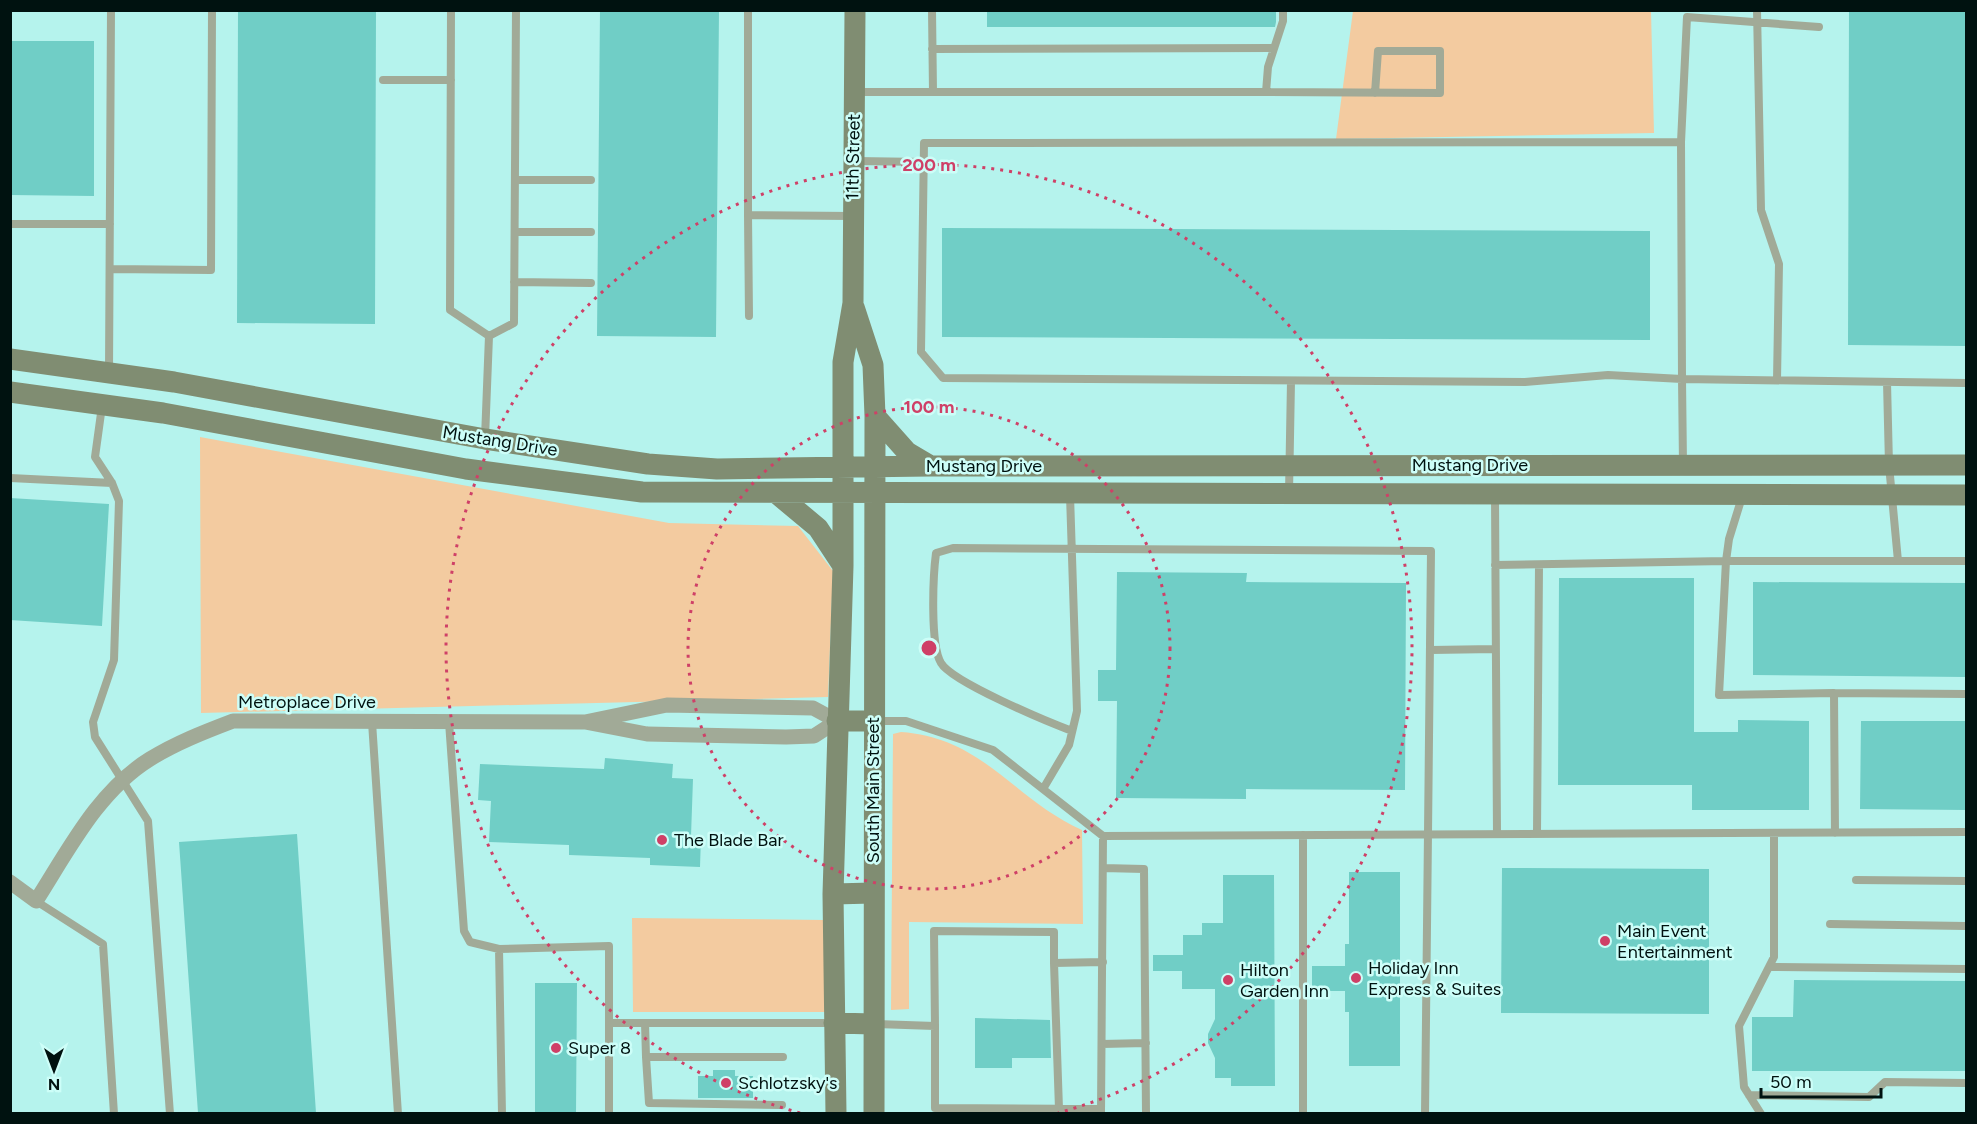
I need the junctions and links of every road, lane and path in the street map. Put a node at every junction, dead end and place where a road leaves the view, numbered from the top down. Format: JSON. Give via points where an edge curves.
{"nodes":[{"id":1,"x":111,"y":10,"type":"edge"},
{"id":2,"x":212,"y":10,"type":"edge"},
{"id":3,"x":451,"y":10,"type":"edge"},
{"id":4,"x":516,"y":10,"type":"edge"},
{"id":5,"x":748,"y":10,"type":"edge"},
{"id":6,"x":855,"y":10,"type":"edge"},
{"id":7,"x":932,"y":10,"type":"edge"},
{"id":8,"x":1283,"y":10,"type":"edge"},
{"id":9,"x":1757,"y":10,"type":"edge"},
{"id":10,"x":1687,"y":14,"type":"edge"},
{"id":11,"x":1757,"y":22,"type":"junction"},
{"id":12,"x":1819,"y":27,"type":"dead end"},
{"id":13,"x":1273,"y":48,"type":"junction"},
{"id":14,"x":932,"y":49,"type":"junction"},
{"id":15,"x":383,"y":80,"type":"dead end"},
{"id":16,"x":451,"y":80,"type":"junction"},
{"id":17,"x":854,"y":92,"type":"junction"},
{"id":18,"x":933,"y":92,"type":"junction"},
{"id":19,"x":1266,"y":92,"type":"junction"},
{"id":20,"x":1376,"y":93,"type":"junction"},
{"id":21,"x":1681,"y":142,"type":"junction"},
{"id":22,"x":853,"y":161,"type":"junction"},
{"id":23,"x":924,"y":162,"type":"junction"},
{"id":24,"x":515,"y":180,"type":"junction"},
{"id":25,"x":591,"y":180,"type":"dead end"},
{"id":26,"x":748,"y":215,"type":"junction"},
{"id":27,"x":852,"y":216,"type":"junction"},
{"id":28,"x":10,"y":224,"type":"edge"},
{"id":29,"x":110,"y":224,"type":"junction"},
{"id":30,"x":515,"y":232,"type":"junction"},
{"id":31,"x":591,"y":232,"type":"dead end"},
{"id":32,"x":110,"y":270,"type":"junction"},
{"id":33,"x":514,"y":282,"type":"junction"},
{"id":34,"x":591,"y":283,"type":"dead end"},
{"id":35,"x":853,"y":303,"type":"junction"},
{"id":36,"x":749,"y":316,"type":"dead end"},
{"id":37,"x":489,"y":336,"type":"junction"},
{"id":38,"x":10,"y":359,"type":"edge"},
{"id":39,"x":108,"y":373,"type":"junction"},
{"id":40,"x":1682,"y":379,"type":"junction"},
{"id":41,"x":1777,"y":380,"type":"junction"},
{"id":42,"x":1291,"y":381,"type":"junction"},
{"id":43,"x":1887,"y":382,"type":"junction"},
{"id":44,"x":1966,"y":383,"type":"edge"},
{"id":45,"x":10,"y":392,"type":"edge"},
{"id":46,"x":102,"y":405,"type":"junction"},
{"id":47,"x":875,"y":416,"type":"junction"},
{"id":48,"x":485,"y":439,"type":"junction"},
{"id":49,"x":1494,"y":465,"type":"junction"},
{"id":50,"x":1683,"y":465,"type":"junction"},
{"id":51,"x":1889,"y":465,"type":"junction"},
{"id":52,"x":1966,"y":465,"type":"edge"},
{"id":53,"x":876,"y":466,"type":"junction"},
{"id":54,"x":930,"y":466,"type":"junction"},
{"id":55,"x":1289,"y":466,"type":"junction"},
{"id":56,"x":843,"y":467,"type":"junction"},
{"id":57,"x":10,"y":478,"type":"edge"},
{"id":58,"x":112,"y":483,"type":"junction"},
{"id":59,"x":776,"y":493,"type":"junction"},
{"id":60,"x":843,"y":494,"type":"junction"},
{"id":61,"x":876,"y":494,"type":"junction"},
{"id":62,"x":1070,"y":494,"type":"junction"},
{"id":63,"x":1289,"y":494,"type":"junction"},
{"id":64,"x":1495,"y":494,"type":"junction"},
{"id":65,"x":1743,"y":495,"type":"junction"},
{"id":66,"x":1891,"y":495,"type":"junction"},
{"id":67,"x":1966,"y":495,"type":"edge"},
{"id":68,"x":1072,"y":549,"type":"junction"},
{"id":69,"x":1726,"y":561,"type":"junction"},
{"id":70,"x":1898,"y":561,"type":"junction"},
{"id":71,"x":1966,"y":561,"type":"edge"},
{"id":72,"x":1495,"y":565,"type":"junction"},
{"id":73,"x":843,"y":566,"type":"junction"},
{"id":74,"x":1539,"y":566,"type":"junction"},
{"id":75,"x":1496,"y":649,"type":"junction"},
{"id":76,"x":1431,"y":650,"type":"junction"},
{"id":77,"x":1834,"y":693,"type":"junction"},
{"id":78,"x":1966,"y":694,"type":"edge"},
{"id":79,"x":837,"y":721,"type":"junction"},
{"id":80,"x":874,"y":721,"type":"junction"},
{"id":81,"x":372,"y":722,"type":"junction"},
{"id":82,"x":449,"y":722,"type":"junction"},
{"id":83,"x":585,"y":722,"type":"junction"},
{"id":84,"x":1072,"y":731,"type":"junction"},
{"id":85,"x":121,"y":781,"type":"junction"},
{"id":86,"x":1043,"y":789,"type":"junction"},
{"id":87,"x":1966,"y":832,"type":"edge"},
{"id":88,"x":1774,"y":833,"type":"junction"},
{"id":89,"x":1835,"y":833,"type":"junction"},
{"id":90,"x":1497,"y":834,"type":"junction"},
{"id":91,"x":1538,"y":834,"type":"junction"},
{"id":92,"x":1304,"y":835,"type":"junction"},
{"id":93,"x":1429,"y":835,"type":"junction"},
{"id":94,"x":1104,"y":836,"type":"junction"},
{"id":95,"x":1103,"y":867,"type":"junction"},
{"id":96,"x":1856,"y":880,"type":"dead end"},
{"id":97,"x":1966,"y":881,"type":"edge"},
{"id":98,"x":10,"y":882,"type":"edge"},
{"id":99,"x":873,"y":893,"type":"junction"},
{"id":100,"x":833,"y":894,"type":"junction"},
{"id":101,"x":36,"y":901,"type":"junction"},
{"id":102,"x":1830,"y":924,"type":"dead end"},
{"id":103,"x":1966,"y":926,"type":"edge"},
{"id":104,"x":499,"y":949,"type":"junction"},
{"id":105,"x":1103,"y":962,"type":"junction"},
{"id":106,"x":1054,"y":963,"type":"junction"},
{"id":107,"x":1769,"y":967,"type":"junction"},
{"id":108,"x":1966,"y":969,"type":"edge"},
{"id":109,"x":609,"y":1023,"type":"junction"},
{"id":110,"x":645,"y":1023,"type":"junction"},
{"id":111,"x":834,"y":1023,"type":"junction"},
{"id":112,"x":874,"y":1024,"type":"junction"},
{"id":113,"x":935,"y":1026,"type":"junction"},
{"id":114,"x":1146,"y":1043,"type":"junction"},
{"id":115,"x":1102,"y":1044,"type":"junction"},
{"id":116,"x":646,"y":1057,"type":"junction"},
{"id":117,"x":783,"y":1058,"type":"dead end"},
{"id":118,"x":1966,"y":1083,"type":"edge"},
{"id":119,"x":1749,"y":1095,"type":"junction"},
{"id":120,"x":782,"y":1105,"type":"dead end"},
{"id":121,"x":1059,"y":1109,"type":"junction"},
{"id":122,"x":1101,"y":1111,"type":"edge"},
{"id":123,"x":114,"y":1113,"type":"edge"},
{"id":124,"x":170,"y":1113,"type":"edge"},
{"id":125,"x":398,"y":1113,"type":"edge"},
{"id":126,"x":502,"y":1113,"type":"edge"},
{"id":127,"x":609,"y":1113,"type":"edge"},
{"id":128,"x":836,"y":1113,"type":"edge"},
{"id":129,"x":874,"y":1113,"type":"edge"},
{"id":130,"x":1146,"y":1113,"type":"edge"},
{"id":131,"x":1303,"y":1113,"type":"edge"},
{"id":132,"x":1425,"y":1113,"type":"edge"},
{"id":133,"x":1761,"y":1113,"type":"edge"}],
"edges":[{"from":1,"to":29,"type":"lane"},
{"from":2,"to":32,"type":"lane","via":[[211,270]]},
{"from":3,"to":16,"type":"lane"},
{"from":4,"to":24,"type":"lane"},
{"from":5,"to":26,"type":"lane"},
{"from":6,"to":17,"type":"main road","name":"11th Street"},
{"from":7,"to":14,"type":"lane"},
{"from":8,"to":13,"type":"lane"},
{"from":9,"to":11,"type":"lane"},
{"from":10,"to":11,"type":"lane"},
{"from":10,"to":21,"type":"lane"},
{"from":11,"to":12,"type":"lane"},
{"from":11,"to":41,"type":"lane","via":[[1761,210],[1779,264]]},
{"from":13,"to":14,"type":"lane"},
{"from":13,"to":19,"type":"lane"},
{"from":14,"to":18,"type":"lane"},
{"from":15,"to":16,"type":"lane"},
{"from":16,"to":37,"type":"lane","via":[[450,310]]},
{"from":17,"to":18,"type":"lane"},
{"from":17,"to":22,"type":"main road","name":"11th Street"},
{"from":18,"to":19,"type":"lane"},
{"from":19,"to":20,"type":"lane"},
{"from":20,"to":20,"type":"lane","via":[[1440,93],[1440,51],[1378,51]]},
{"from":21,"to":23,"type":"lane","via":[[924,143]]},
{"from":21,"to":40,"type":"lane"},
{"from":22,"to":23,"type":"lane"},
{"from":22,"to":27,"type":"main road","name":"11th Street"},
{"from":23,"to":42,"type":"lane","via":[[921,352],[944,378]]},
{"from":24,"to":25,"type":"lane"},
{"from":24,"to":30,"type":"lane"},
{"from":26,"to":27,"type":"lane"},
{"from":26,"to":36,"type":"lane"},
{"from":27,"to":35,"type":"main road","name":"11th Street"},
{"from":28,"to":29,"type":"lane"},
{"from":29,"to":32,"type":"lane"},
{"from":30,"to":31,"type":"lane"},
{"from":30,"to":33,"type":"lane"},
{"from":32,"to":39,"type":"lane"},
{"from":33,"to":34,"type":"lane"},
{"from":33,"to":37,"type":"lane","via":[[514,323]]},
{"from":35,"to":47,"type":"main road","name":"11th Street","via":[[873,365]]},
{"from":35,"to":56,"type":"main road","name":"11th Street","via":[[843,362]]},
{"from":37,"to":48,"type":"lane"},
{"from":38,"to":39,"type":"main road","name":"Mustang Drive"},
{"from":39,"to":46,"type":"main road"},
{"from":39,"to":48,"type":"main road","name":"Mustang Drive"},
{"from":40,"to":41,"type":"lane"},
{"from":40,"to":42,"type":"lane","via":[[1608,375],[1525,382]]},
{"from":40,"to":50,"type":"lane"},
{"from":41,"to":43,"type":"lane"},
{"from":42,"to":55,"type":"lane"},
{"from":43,"to":44,"type":"lane"},
{"from":43,"to":51,"type":"lane"},
{"from":45,"to":46,"type":"main road","name":"Mustang Drive"},
{"from":46,"to":58,"type":"lane","via":[[95,457]]},
{"from":46,"to":59,"type":"main road","name":"Mustang Drive","via":[[466,469],[642,492]]},
{"from":47,"to":53,"type":"main road","name":"11th Street"},
{"from":47,"to":54,"type":"main road","via":[[907,452]]},
{"from":48,"to":56,"type":"main road","name":"Mustang Drive","via":[[648,464],[717,469]]},
{"from":49,"to":50,"type":"main road","name":"Mustang Drive"},
{"from":49,"to":55,"type":"main road","name":"Mustang Drive"},
{"from":49,"to":64,"type":"main road"},
{"from":50,"to":51,"type":"main road","name":"Mustang Drive"},
{"from":51,"to":52,"type":"main road","name":"Mustang Drive"},
{"from":51,"to":66,"type":"lane"},
{"from":53,"to":54,"type":"main road","name":"Mustang Drive"},
{"from":53,"to":56,"type":"main road","name":"Mustang Drive"},
{"from":53,"to":61,"type":"main road","name":"South Main Street"},
{"from":54,"to":55,"type":"main road","name":"Mustang Drive"},
{"from":55,"to":63,"type":"lane"},
{"from":56,"to":60,"type":"main road","name":"South Main Street"},
{"from":57,"to":58,"type":"lane"},
{"from":58,"to":85,"type":"lane","via":[[119,501],[114,660],[93,723],[95,737]]},
{"from":59,"to":60,"type":"main road","name":"Mustang Drive"},
{"from":59,"to":73,"type":"main road","via":[[818,528]]},
{"from":60,"to":61,"type":"main road","name":"Mustang Drive"},
{"from":60,"to":73,"type":"main road","name":"South Main Street"},
{"from":61,"to":62,"type":"main road","name":"Mustang Drive"},
{"from":61,"to":80,"type":"main road","name":"South Main Street"},
{"from":62,"to":63,"type":"main road","name":"Mustang Drive"},
{"from":62,"to":68,"type":"lane"},
{"from":63,"to":64,"type":"main road","name":"Mustang Drive"},
{"from":64,"to":65,"type":"main road","name":"Mustang Drive"},
{"from":64,"to":72,"type":"lane"},
{"from":65,"to":66,"type":"main road","name":"Mustang Drive"},
{"from":65,"to":69,"type":"lane"},
{"from":66,"to":67,"type":"main road","name":"Mustang Drive"},
{"from":66,"to":70,"type":"lane"},
{"from":68,"to":76,"type":"lane","via":[[1431,551]]},
{"from":68,"to":84,"type":"lane","via":[[1077,711]]},
{"from":68,"to":84,"type":"lane","via":[[952,548],[936,553],[934,649],[942,666],[983,692]]},
{"from":69,"to":70,"type":"lane"},
{"from":69,"to":74,"type":"lane"},
{"from":69,"to":77,"type":"lane","via":[[1719,695]]},
{"from":70,"to":71,"type":"lane"},
{"from":72,"to":74,"type":"lane"},
{"from":72,"to":75,"type":"lane"},
{"from":73,"to":79,"type":"main road","name":"South Main Street"},
{"from":74,"to":91,"type":"lane"},
{"from":75,"to":76,"type":"lane"},
{"from":75,"to":90,"type":"lane"},
{"from":76,"to":93,"type":"lane"},
{"from":77,"to":78,"type":"lane"},
{"from":77,"to":89,"type":"lane"},
{"from":79,"to":80,"type":"main road"},
{"from":79,"to":83,"type":"street","name":"Metroplace Drive","via":[[813,708],[667,705]]},
{"from":79,"to":83,"type":"street","name":"Metroplace Drive","via":[[814,736],[786,737],[646,734]]},
{"from":79,"to":100,"type":"main road","name":"South Main Street"},
{"from":80,"to":86,"type":"lane","via":[[906,721],[993,750]]},
{"from":80,"to":99,"type":"main road","name":"South Main Street"},
{"from":81,"to":82,"type":"street","name":"Metroplace Drive"},
{"from":81,"to":85,"type":"street","name":"Metroplace Drive","via":[[233,721],[183,740]]},
{"from":81,"to":125,"type":"lane"},
{"from":82,"to":83,"type":"street","name":"Metroplace Drive"},
{"from":82,"to":104,"type":"lane","via":[[464,931],[470,942]]},
{"from":84,"to":86,"type":"lane","via":[[1069,745]]},
{"from":85,"to":101,"type":"street","name":"Metroplace Drive","via":[[90,818]]},
{"from":85,"to":124,"type":"lane","via":[[148,822]]},
{"from":86,"to":94,"type":"lane"},
{"from":87,"to":89,"type":"lane"},
{"from":88,"to":89,"type":"lane"},
{"from":88,"to":91,"type":"lane"},
{"from":88,"to":107,"type":"lane","via":[[1774,957]]},
{"from":90,"to":91,"type":"lane"},
{"from":90,"to":93,"type":"lane"},
{"from":92,"to":93,"type":"lane"},
{"from":92,"to":94,"type":"lane"},
{"from":92,"to":131,"type":"lane"},
{"from":93,"to":132,"type":"lane"},
{"from":94,"to":95,"type":"lane"},
{"from":95,"to":105,"type":"lane"},
{"from":95,"to":114,"type":"lane","via":[[1144,869]]},
{"from":96,"to":97,"type":"lane"},
{"from":98,"to":101,"type":"street"},
{"from":99,"to":100,"type":"main road"},
{"from":99,"to":112,"type":"main road","name":"South Main Street"},
{"from":100,"to":111,"type":"main road","name":"South Main Street"},
{"from":101,"to":123,"type":"lane","via":[[103,944]]},
{"from":102,"to":103,"type":"lane"},
{"from":104,"to":109,"type":"lane","via":[[609,946]]},
{"from":104,"to":126,"type":"lane"},
{"from":105,"to":106,"type":"lane"},
{"from":105,"to":115,"type":"lane"},
{"from":106,"to":113,"type":"lane","via":[[1054,932],[934,931]]},
{"from":106,"to":121,"type":"lane"},
{"from":107,"to":108,"type":"lane"},
{"from":107,"to":119,"type":"lane","via":[[1739,1026],[1743,1087]]},
{"from":109,"to":110,"type":"lane"},
{"from":109,"to":127,"type":"lane"},
{"from":110,"to":111,"type":"lane"},
{"from":110,"to":116,"type":"lane"},
{"from":111,"to":112,"type":"main road"},
{"from":111,"to":128,"type":"main road","name":"South Main Street"},
{"from":112,"to":113,"type":"lane"},
{"from":112,"to":129,"type":"main road","name":"South Main Street"},
{"from":113,"to":121,"type":"lane","via":[[935,1108]]},
{"from":114,"to":115,"type":"lane"},
{"from":114,"to":130,"type":"lane"},
{"from":115,"to":122,"type":"lane"},
{"from":116,"to":117,"type":"lane"},
{"from":116,"to":120,"type":"lane","via":[[649,1103]]},
{"from":118,"to":119,"type":"lane","via":[[1885,1082],[1869,1097]]},
{"from":119,"to":133,"type":"lane"},
{"from":121,"to":122,"type":"lane"}]}
